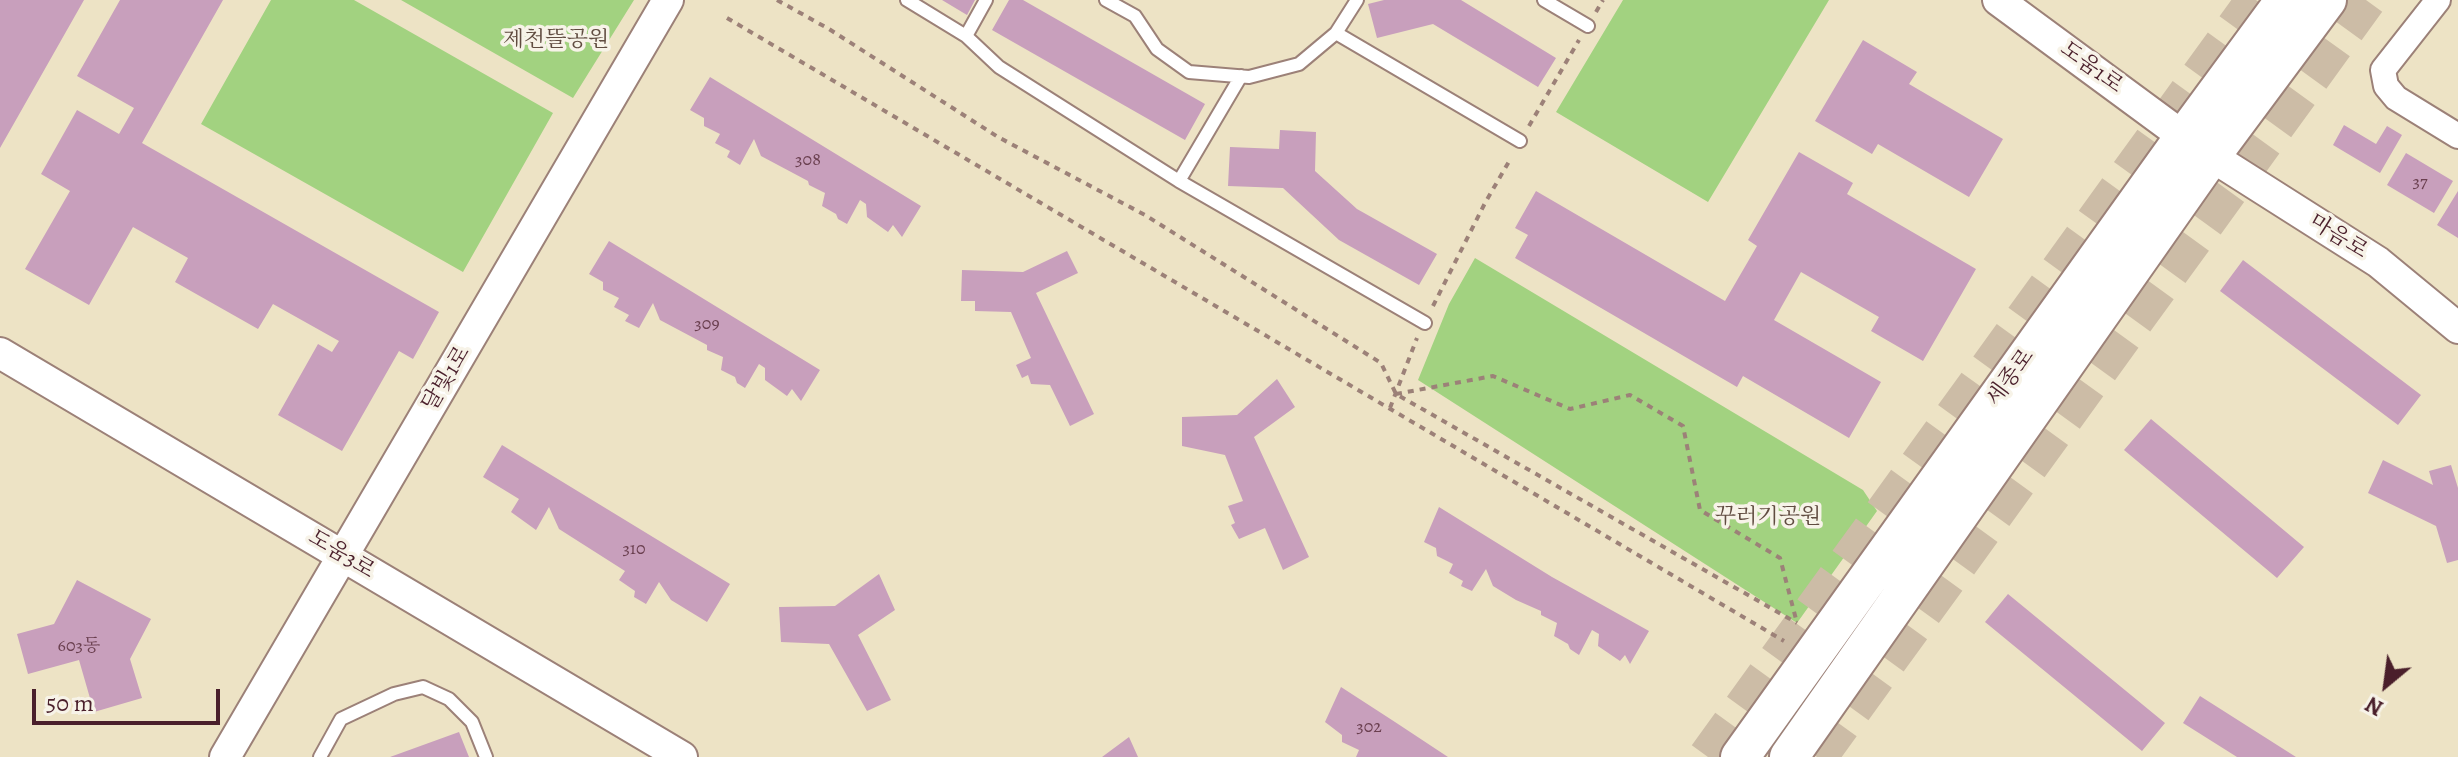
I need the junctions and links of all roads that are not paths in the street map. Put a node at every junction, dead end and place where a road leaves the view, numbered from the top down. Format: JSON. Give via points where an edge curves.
{"nodes":[{"id":1,"x":668,"y":0,"type":"edge"},
{"id":2,"x":907,"y":0,"type":"edge"},
{"id":3,"x":986,"y":0,"type":"edge"},
{"id":4,"x":1106,"y":0,"type":"edge"},
{"id":5,"x":1134,"y":0,"type":"edge"},
{"id":6,"x":1357,"y":0,"type":"edge"},
{"id":7,"x":1544,"y":0,"type":"edge"},
{"id":8,"x":1998,"y":0,"type":"edge"},
{"id":9,"x":2285,"y":0,"type":"edge"},
{"id":10,"x":2327,"y":0,"type":"edge"},
{"id":11,"x":2438,"y":0,"type":"edge"},
{"id":12,"x":1135,"y":16,"type":"junction"},
{"id":13,"x":1588,"y":26,"type":"road end"},
{"id":14,"x":1336,"y":33,"type":"junction"},
{"id":15,"x":966,"y":36,"type":"junction"},
{"id":16,"x":1241,"y":76,"type":"junction"},
{"id":17,"x":2458,"y":136,"type":"edge"},
{"id":18,"x":1520,"y":141,"type":"road end"},
{"id":19,"x":2198,"y":146,"type":"junction"},
{"id":20,"x":1179,"y":181,"type":"junction"},
{"id":21,"x":1425,"y":323,"type":"road end"},
{"id":22,"x":2458,"y":328,"type":"edge"},
{"id":23,"x":0,"y":353,"type":"edge"},
{"id":24,"x":342,"y":556,"type":"junction"},
{"id":25,"x":225,"y":757,"type":"edge"},
{"id":26,"x":320,"y":757,"type":"edge"},
{"id":27,"x":486,"y":757,"type":"edge"},
{"id":28,"x":682,"y":757,"type":"edge"},
{"id":29,"x":1740,"y":757,"type":"edge"},
{"id":30,"x":1789,"y":757,"type":"edge"}],
"edges":[{"from":1,"to":24,"type":"street","name":"달빛1로"},
{"from":2,"to":15,"type":"lane"},
{"from":3,"to":15,"type":"lane"},
{"from":4,"to":12,"type":"lane"},
{"from":5,"to":12,"type":"lane"},
{"from":6,"to":14,"type":"lane"},
{"from":7,"to":13,"type":"lane"},
{"from":8,"to":19,"type":"street","name":"도움1로"},
{"from":9,"to":19,"type":"main road","name":"세종로"},
{"from":10,"to":19,"type":"main road","name":"세종로"},
{"from":11,"to":17,"type":"street","via":[[2383,70],[2386,86],[2396,98]]},
{"from":12,"to":16,"type":"lane","via":[[1157,49],[1189,72]]},
{"from":14,"to":16,"type":"lane","via":[[1299,64]]},
{"from":14,"to":18,"type":"lane"},
{"from":15,"to":20,"type":"lane","via":[[999,67]]},
{"from":16,"to":20,"type":"lane"},
{"from":19,"to":22,"type":"street","name":"마음로","via":[[2378,262]]},
{"from":19,"to":29,"type":"main road","name":"세종로"},
{"from":19,"to":30,"type":"main road","name":"세종로"},
{"from":20,"to":21,"type":"lane"},
{"from":23,"to":24,"type":"street","name":"도움3로"},
{"from":24,"to":25,"type":"street","name":"달빛1로"},
{"from":24,"to":28,"type":"street","name":"도움3로"},
{"from":26,"to":27,"type":"lane","via":[[341,719],[394,694],[423,687],[449,699],[472,722]]}]}
